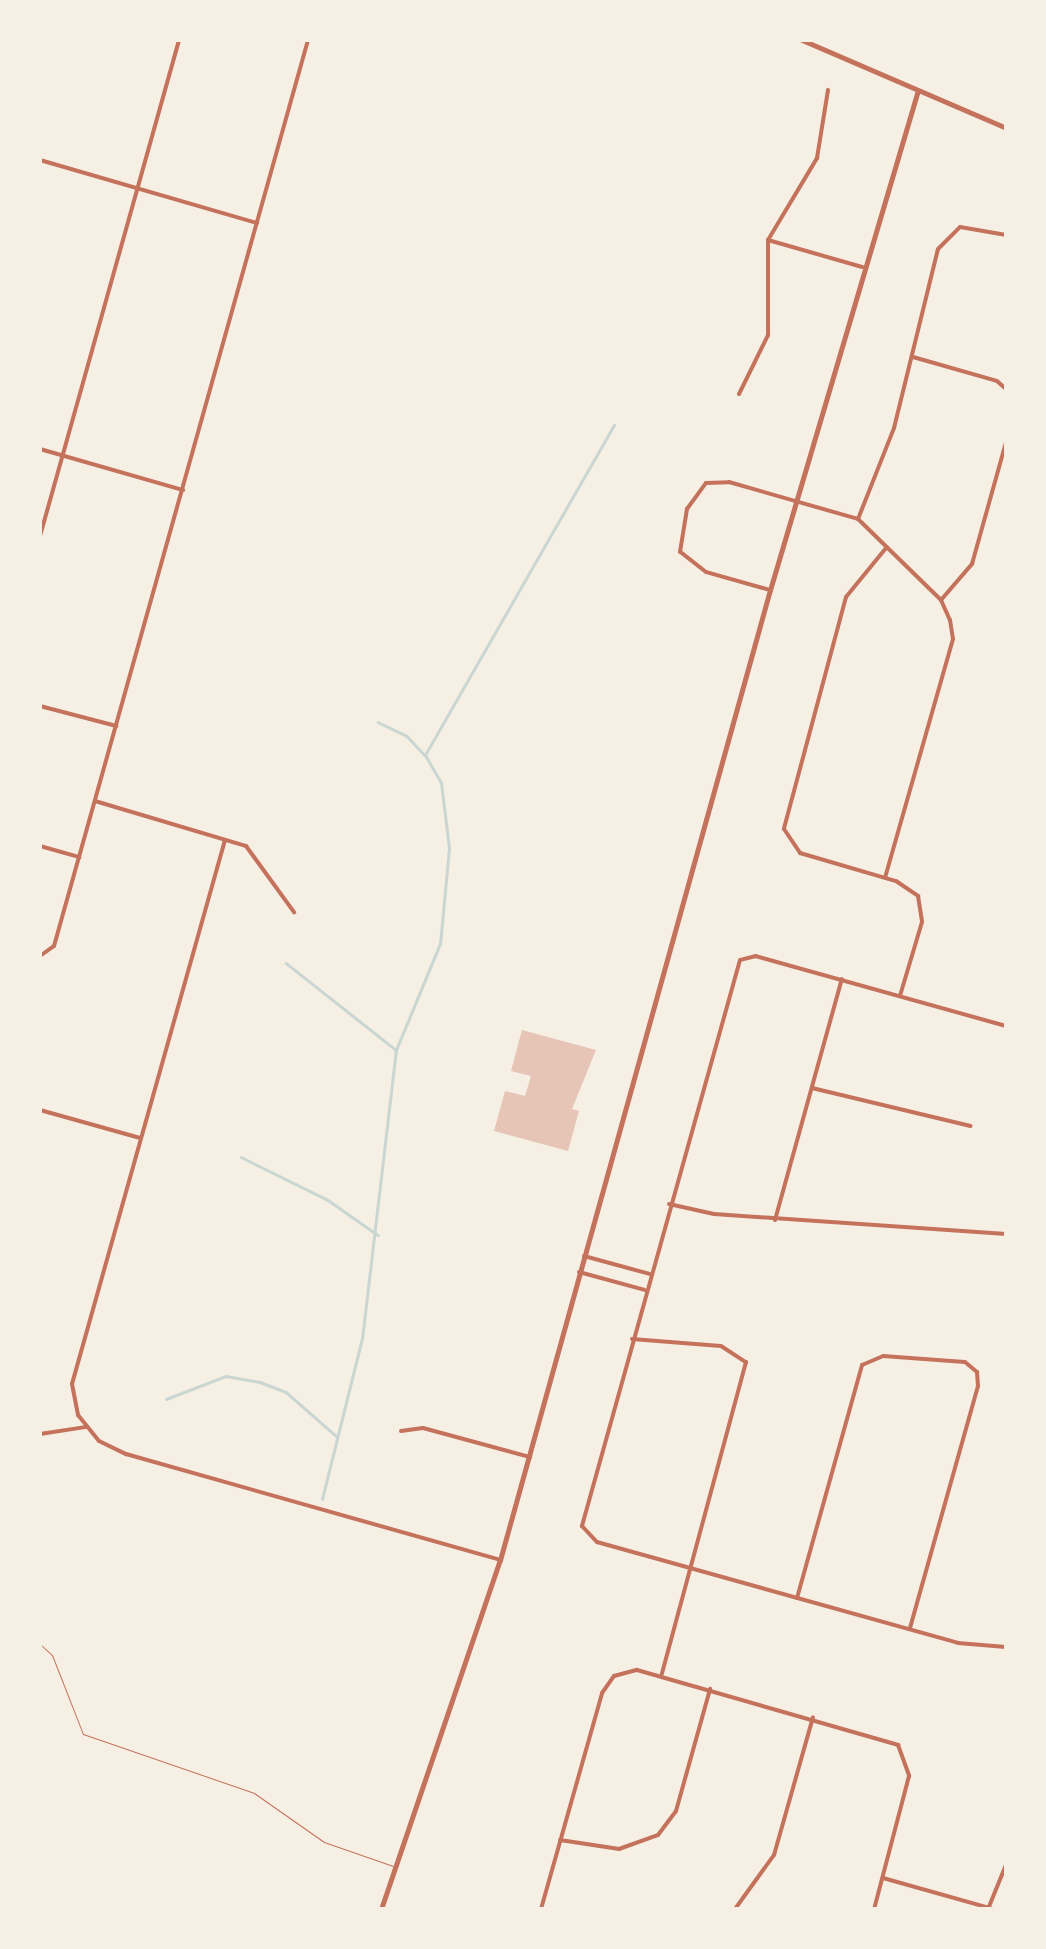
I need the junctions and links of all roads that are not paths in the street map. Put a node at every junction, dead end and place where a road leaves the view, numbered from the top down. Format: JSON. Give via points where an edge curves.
{"nodes":[{"id":1,"x":179,"y":40,"type":"edge"},
{"id":2,"x":308,"y":40,"type":"edge"},
{"id":3,"x":802,"y":40,"type":"edge"},
{"id":4,"x":828,"y":90,"type":"dead end"},
{"id":5,"x":918,"y":90,"type":"junction"},
{"id":6,"x":1006,"y":128,"type":"edge"},
{"id":7,"x":40,"y":160,"type":"edge"},
{"id":8,"x":138,"y":188,"type":"junction"},
{"id":9,"x":258,"y":223,"type":"junction"},
{"id":10,"x":1006,"y":235,"type":"edge"},
{"id":11,"x":768,"y":240,"type":"junction"},
{"id":12,"x":862,"y":267,"type":"junction"},
{"id":13,"x":913,"y":357,"type":"junction"},
{"id":14,"x":1006,"y":389,"type":"edge"},
{"id":15,"x":740,"y":394,"type":"dead end"},
{"id":16,"x":1006,"y":442,"type":"edge"},
{"id":17,"x":40,"y":450,"type":"edge"},
{"id":18,"x":62,"y":456,"type":"junction"},
{"id":19,"x":183,"y":490,"type":"junction"},
{"id":20,"x":796,"y":501,"type":"junction"},
{"id":21,"x":858,"y":519,"type":"junction"},
{"id":22,"x":40,"y":536,"type":"edge"},
{"id":23,"x":888,"y":546,"type":"junction"},
{"id":24,"x":770,"y":590,"type":"junction"},
{"id":25,"x":940,"y":600,"type":"junction"},
{"id":26,"x":40,"y":706,"type":"edge"},
{"id":27,"x":116,"y":726,"type":"junction"},
{"id":28,"x":96,"y":801,"type":"junction"},
{"id":29,"x":224,"y":840,"type":"junction"},
{"id":30,"x":40,"y":846,"type":"edge"},
{"id":31,"x":79,"y":858,"type":"junction"},
{"id":32,"x":885,"y":877,"type":"junction"},
{"id":33,"x":294,"y":912,"type":"dead end"},
{"id":34,"x":40,"y":956,"type":"edge"},
{"id":35,"x":842,"y":979,"type":"junction"},
{"id":36,"x":900,"y":996,"type":"junction"},
{"id":37,"x":1006,"y":1026,"type":"edge"},
{"id":38,"x":812,"y":1088,"type":"junction"},
{"id":39,"x":40,"y":1110,"type":"edge"},
{"id":40,"x":970,"y":1126,"type":"dead end"},
{"id":41,"x":140,"y":1138,"type":"junction"},
{"id":42,"x":669,"y":1204,"type":"junction"},
{"id":43,"x":775,"y":1220,"type":"junction"},
{"id":44,"x":1006,"y":1234,"type":"edge"},
{"id":45,"x":584,"y":1256,"type":"junction"},
{"id":46,"x":580,"y":1272,"type":"junction"},
{"id":47,"x":650,"y":1274,"type":"junction"},
{"id":48,"x":645,"y":1290,"type":"junction"},
{"id":49,"x":632,"y":1339,"type":"junction"},
{"id":50,"x":86,"y":1427,"type":"junction"},
{"id":51,"x":401,"y":1431,"type":"dead end"},
{"id":52,"x":40,"y":1434,"type":"edge"},
{"id":53,"x":530,"y":1457,"type":"junction"},
{"id":54,"x":500,"y":1560,"type":"junction"},
{"id":55,"x":690,"y":1568,"type":"junction"},
{"id":56,"x":797,"y":1598,"type":"junction"},
{"id":57,"x":910,"y":1630,"type":"junction"},
{"id":58,"x":40,"y":1644,"type":"edge"},
{"id":59,"x":1006,"y":1646,"type":"edge"},
{"id":60,"x":661,"y":1676,"type":"junction"},
{"id":61,"x":710,"y":1689,"type":"junction"},
{"id":62,"x":813,"y":1717,"type":"junction"},
{"id":63,"x":560,"y":1840,"type":"junction"},
{"id":64,"x":1006,"y":1865,"type":"edge"},
{"id":65,"x":396,"y":1867,"type":"junction"},
{"id":66,"x":883,"y":1878,"type":"junction"},
{"id":67,"x":381,"y":1909,"type":"edge"},
{"id":68,"x":541,"y":1909,"type":"edge"},
{"id":69,"x":735,"y":1909,"type":"edge"},
{"id":70,"x":874,"y":1909,"type":"edge"},
{"id":71,"x":990,"y":1909,"type":"edge"}],
"edges":[{"from":1,"to":8,"type":"street"},
{"from":2,"to":9,"type":"street"},
{"from":3,"to":5,"type":"street"},
{"from":4,"to":11,"type":"street","via":[[821,148]]},
{"from":5,"to":6,"type":"street"},
{"from":5,"to":12,"type":"street"},
{"from":7,"to":8,"type":"street"},
{"from":8,"to":9,"type":"street"},
{"from":8,"to":18,"type":"street"},
{"from":9,"to":19,"type":"street"},
{"from":10,"to":13,"type":"street","via":[[973,226],[948,234],[938,249]]},
{"from":11,"to":12,"type":"street"},
{"from":11,"to":15,"type":"street","via":[[768,336]]},
{"from":12,"to":20,"type":"street"},
{"from":13,"to":14,"type":"street"},
{"from":13,"to":21,"type":"street","via":[[876,485]]},
{"from":16,"to":25,"type":"street","via":[[972,564]]},
{"from":17,"to":18,"type":"street"},
{"from":18,"to":19,"type":"street"},
{"from":18,"to":22,"type":"street"},
{"from":19,"to":27,"type":"street"},
{"from":20,"to":21,"type":"street"},
{"from":20,"to":24,"type":"street"},
{"from":20,"to":24,"type":"street","via":[[712,480],[696,490],[687,508],[679,541],[689,563]]},
{"from":21,"to":23,"type":"street"},
{"from":23,"to":25,"type":"street"},
{"from":23,"to":32,"type":"street","via":[[846,597],[784,829],[800,854]]},
{"from":24,"to":45,"type":"street"},
{"from":25,"to":32,"type":"street","via":[[953,639]]},
{"from":26,"to":27,"type":"street"},
{"from":27,"to":28,"type":"street"},
{"from":28,"to":29,"type":"street"},
{"from":28,"to":31,"type":"street"},
{"from":29,"to":33,"type":"street","via":[[252,850]]},
{"from":29,"to":41,"type":"street"},
{"from":30,"to":31,"type":"street"},
{"from":31,"to":34,"type":"street","via":[[54,946]]},
{"from":32,"to":36,"type":"street","via":[[909,887],[923,912]]},
{"from":35,"to":36,"type":"street"},
{"from":35,"to":38,"type":"street"},
{"from":35,"to":42,"type":"street","via":[[756,956],[740,960]]},
{"from":36,"to":37,"type":"street"},
{"from":38,"to":40,"type":"street"},
{"from":38,"to":43,"type":"street"},
{"from":39,"to":41,"type":"street"},
{"from":41,"to":50,"type":"street","via":[[72,1384]]},
{"from":42,"to":43,"type":"street"},
{"from":42,"to":47,"type":"street"},
{"from":43,"to":44,"type":"street"},
{"from":45,"to":46,"type":"street"},
{"from":45,"to":47,"type":"street"},
{"from":46,"to":48,"type":"street"},
{"from":46,"to":53,"type":"street"},
{"from":47,"to":48,"type":"street"},
{"from":48,"to":49,"type":"street"},
{"from":49,"to":55,"type":"street","via":[[583,1530],[597,1542]]},
{"from":49,"to":55,"type":"street","via":[[735,1349],[746,1362]]},
{"from":50,"to":52,"type":"street"},
{"from":50,"to":54,"type":"street","via":[[126,1454]]},
{"from":51,"to":53,"type":"street","via":[[423,1428]]},
{"from":53,"to":54,"type":"street"},
{"from":54,"to":65,"type":"street"},
{"from":55,"to":56,"type":"street"},
{"from":55,"to":60,"type":"street"},
{"from":56,"to":57,"type":"street"},
{"from":56,"to":57,"type":"street","via":[[862,1365],[883,1356],[964,1362],[977,1372]]},
{"from":57,"to":59,"type":"street"},
{"from":58,"to":65,"type":"lane","via":[[52,1655],[83,1734],[254,1793],[324,1842]]},
{"from":60,"to":61,"type":"street"},
{"from":60,"to":63,"type":"street","via":[[626,1672],[606,1684]]},
{"from":61,"to":62,"type":"street"},
{"from":61,"to":63,"type":"street","via":[[676,1810],[658,1836],[619,1849]]},
{"from":62,"to":66,"type":"street","via":[[886,1739],[908,1760]]},
{"from":62,"to":69,"type":"street","via":[[774,1855]]},
{"from":63,"to":68,"type":"street"},
{"from":64,"to":71,"type":"street"},
{"from":65,"to":67,"type":"street"},
{"from":66,"to":70,"type":"street"},
{"from":66,"to":71,"type":"street"}]}
